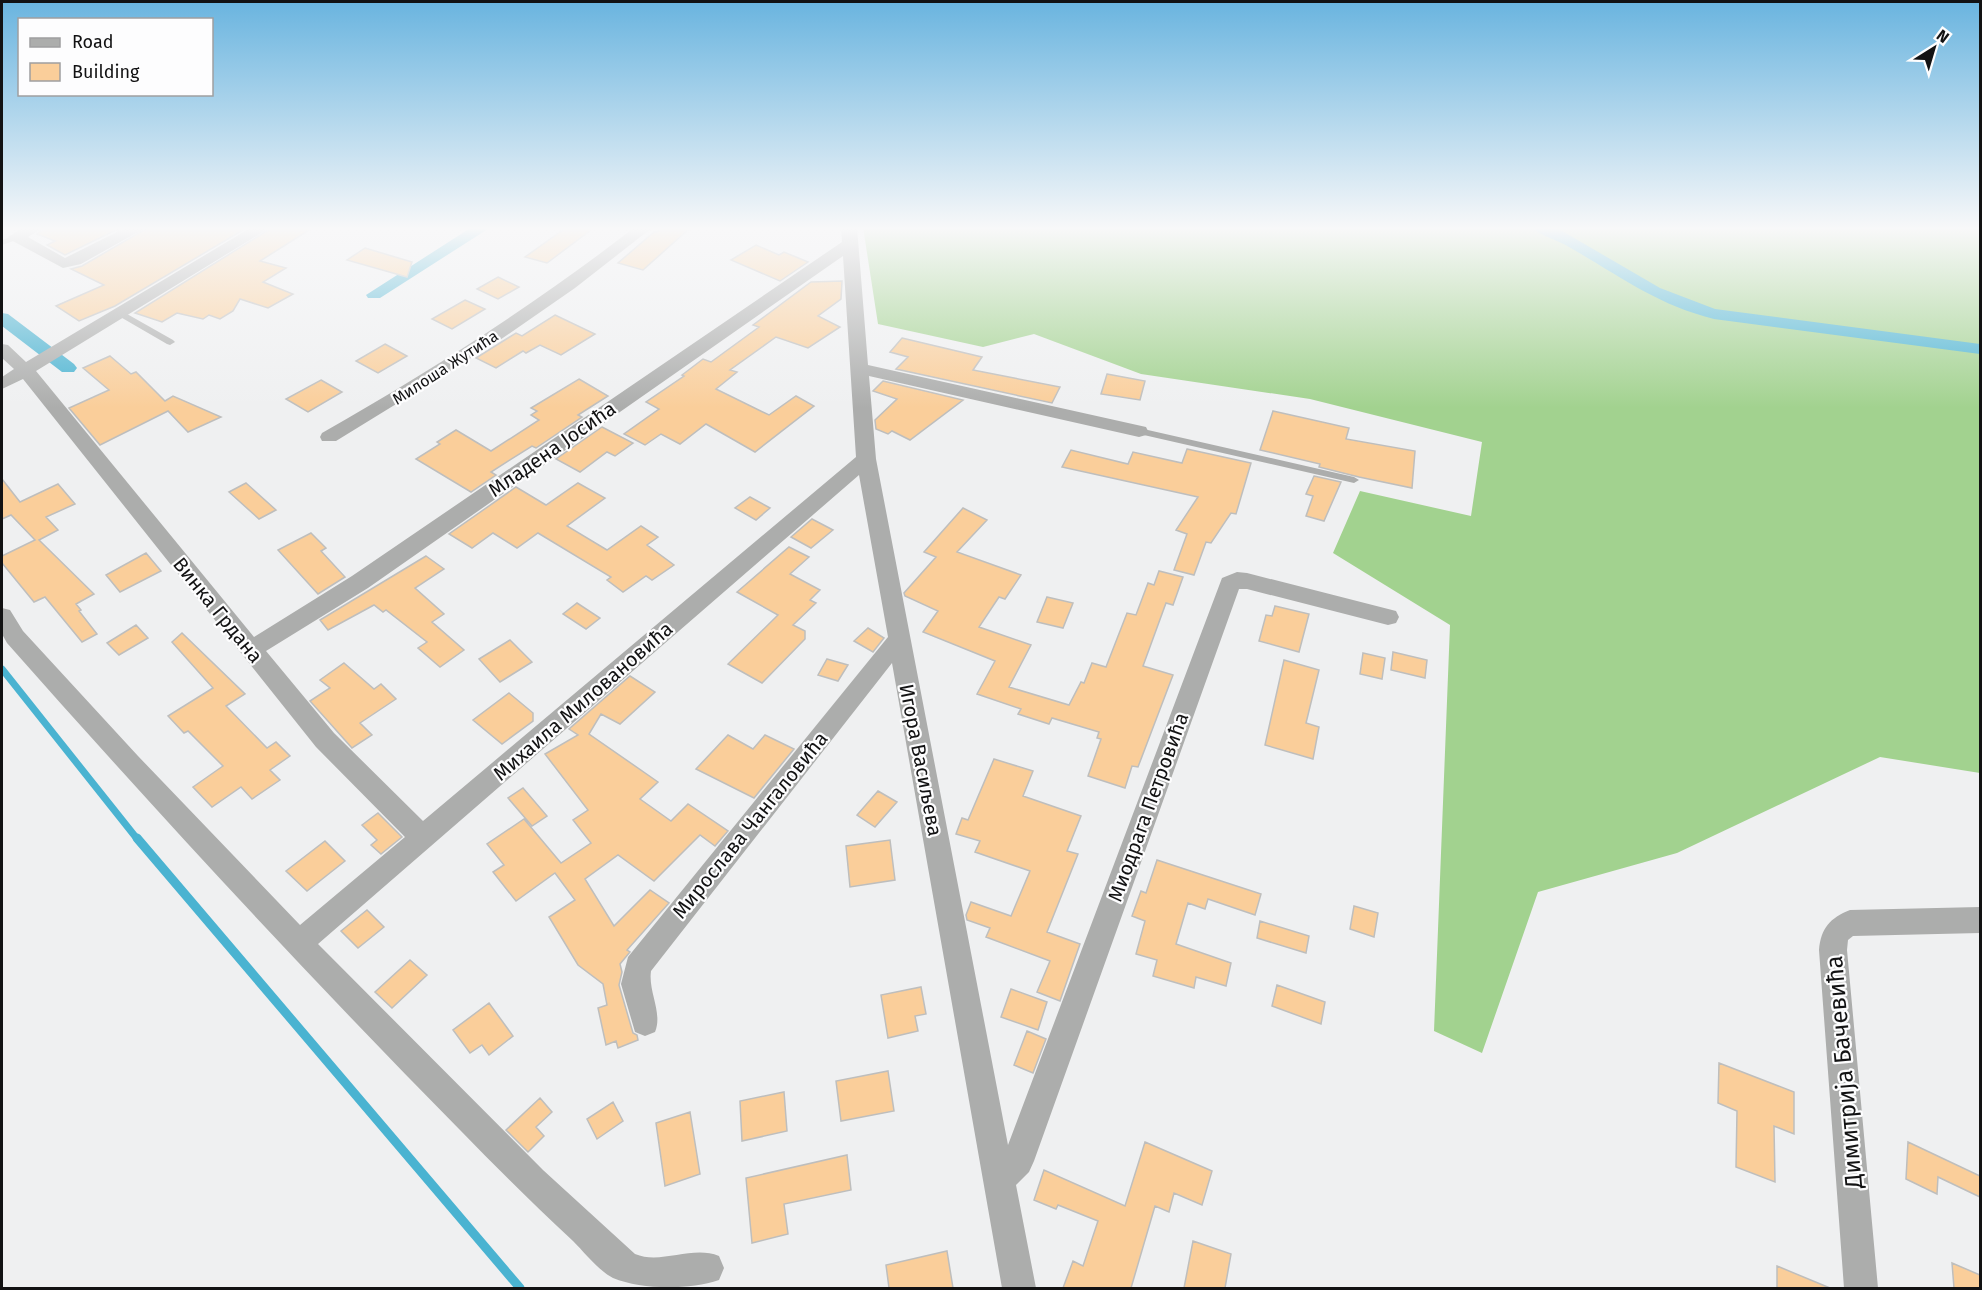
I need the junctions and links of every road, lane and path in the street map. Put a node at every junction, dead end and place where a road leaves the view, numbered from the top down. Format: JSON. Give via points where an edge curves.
{"nodes":[{"id":1,"x":163,"y":287,"type":"edge"},
{"id":2,"x":562,"y":287,"type":"edge"},
{"id":3,"x":776,"y":287,"type":"edge"},
{"id":4,"x":854,"y":287,"type":"edge"},
{"id":5,"x":120,"y":313,"type":"junction"},
{"id":6,"x":170,"y":342,"type":"dead end"},
{"id":7,"x":2,"y":349,"type":"edge"},
{"id":8,"x":860,"y":369,"type":"junction"},
{"id":9,"x":25,"y":370,"type":"junction"},
{"id":10,"x":2,"y":384,"type":"edge"},
{"id":11,"x":1139,"y":431,"type":"joint"},
{"id":12,"x":329,"y":437,"type":"dead end"},
{"id":13,"x":867,"y":459,"type":"junction"},
{"id":14,"x":1354,"y":480,"type":"dead end"},
{"id":15,"x":2,"y":616,"type":"edge"},
{"id":16,"x":1388,"y":617,"type":"dead end"},
{"id":17,"x":898,"y":640,"type":"junction"},
{"id":18,"x":250,"y":650,"type":"junction"},
{"id":19,"x":423,"y":838,"type":"junction"},
{"id":20,"x":1980,"y":920,"type":"edge"},
{"id":21,"x":299,"y":943,"type":"junction"},
{"id":22,"x":645,"y":1022,"type":"dead end"},
{"id":23,"x":1000,"y":1177,"type":"junction"},
{"id":24,"x":707,"y":1268,"type":"dead end"},
{"id":25,"x":1019,"y":1288,"type":"edge"},
{"id":26,"x":1861,"y":1288,"type":"edge"}],
"edges":[{"from":1,"to":5,"type":"street"},
{"from":2,"to":12,"type":"street","name":"Милоша Жутића","via":[[407,392]]},
{"from":3,"to":18,"type":"street","name":"Младена Јосића","via":[[360,582]]},
{"from":4,"to":8,"type":"street","name":"Игора Васиљева"},
{"from":5,"to":6,"type":"lane"},
{"from":5,"to":9,"type":"street"},
{"from":7,"to":9,"type":"street","name":"Винка Грдана"},
{"from":8,"to":11,"type":"street"},
{"from":8,"to":13,"type":"street","name":"Игора Васиљева"},
{"from":9,"to":10,"type":"street"},
{"from":9,"to":18,"type":"street","name":"Винка Грдана"},
{"from":11,"to":14,"type":"lane"},
{"from":13,"to":17,"type":"street","name":"Игора Васиљева"},
{"from":13,"to":19,"type":"street","name":"Михаила Миловановића"},
{"from":15,"to":21,"type":"street","via":[[15,637]]},
{"from":16,"to":23,"type":"street","name":"Миодрага Петровића","via":[[1247,581],[1230,584],[1018,1161]]},
{"from":17,"to":22,"type":"street","name":"Мирослава Чангаловића","via":[[638,966],[635,984]]},
{"from":17,"to":23,"type":"street","name":"Игора Васиљева"},
{"from":18,"to":19,"type":"street","name":"Винка Грдана","via":[[325,740]]},
{"from":19,"to":21,"type":"street","name":"Михаила Миловановића"},
{"from":20,"to":26,"type":"street","name":"Димитрија Бачевића","via":[[1851,923],[1840,927],[1834,937]]},
{"from":21,"to":24,"type":"street","via":[[524,1173],[623,1266],[645,1275]]},
{"from":23,"to":25,"type":"street","name":"Игора Васиљева"}]}
